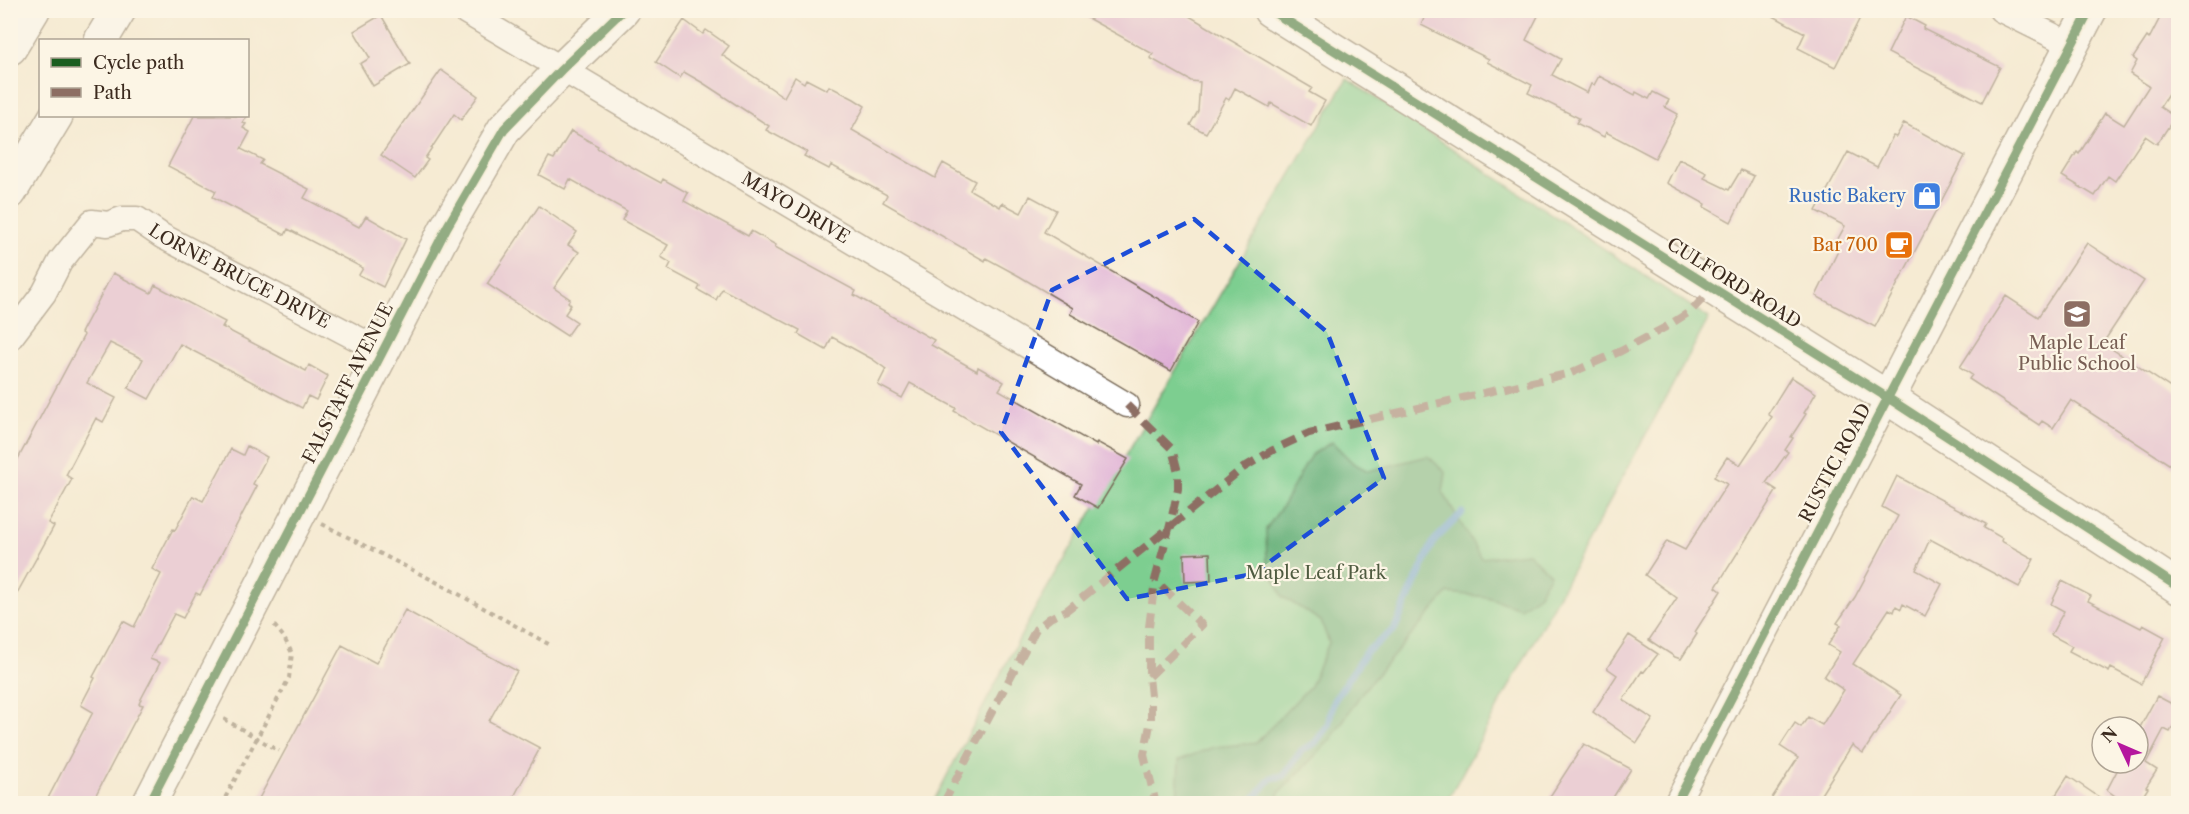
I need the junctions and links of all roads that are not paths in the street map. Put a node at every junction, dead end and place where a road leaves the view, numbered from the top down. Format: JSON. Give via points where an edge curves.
{"nodes":[{"id":1,"x":33,"y":10,"type":"edge"},
{"id":2,"x":119,"y":10,"type":"edge"},
{"id":3,"x":463,"y":10,"type":"edge"},
{"id":4,"x":623,"y":10,"type":"edge"},
{"id":5,"x":1269,"y":10,"type":"edge"},
{"id":6,"x":2001,"y":10,"type":"edge"},
{"id":7,"x":2090,"y":10,"type":"edge"},
{"id":8,"x":102,"y":39,"type":"edge"},
{"id":9,"x":2072,"y":45,"type":"junction"},
{"id":10,"x":10,"y":48,"type":"edge"},
{"id":11,"x":561,"y":70,"type":"junction"},
{"id":12,"x":55,"y":117,"type":"edge"},
{"id":13,"x":10,"y":192,"type":"edge"},
{"id":14,"x":10,"y":338,"type":"edge"},
{"id":15,"x":383,"y":352,"type":"junction"},
{"id":16,"x":1887,"y":398,"type":"junction"},
{"id":17,"x":1127,"y":405,"type":"dead end"},
{"id":18,"x":2178,"y":587,"type":"edge"},
{"id":19,"x":149,"y":804,"type":"edge"},
{"id":20,"x":1676,"y":804,"type":"edge"}],
"edges":[{"from":1,"to":10,"type":"main road"},
{"from":2,"to":8,"type":"main road"},
{"from":3,"to":11,"type":"street","name":"MAYO DRIVE"},
{"from":4,"to":11,"type":"main road","name":"FALSTAFF AVENUE"},
{"from":5,"to":16,"type":"main road","name":"CULFORD ROAD"},
{"from":6,"to":9,"type":"street"},
{"from":7,"to":9,"type":"main road","name":"RUSTIC ROAD"},
{"from":9,"to":16,"type":"main road","name":"RUSTIC ROAD"},
{"from":11,"to":15,"type":"main road","name":"FALSTAFF AVENUE","via":[[504,129],[447,226]]},
{"from":11,"to":17,"type":"street","name":"MAYO DRIVE"},
{"from":12,"to":13,"type":"main road"},
{"from":14,"to":15,"type":"street","name":"LORNE BRUCE DRIVE","via":[[44,293],[60,262],[92,222],[108,224],[137,219],[162,236]]},
{"from":15,"to":19,"type":"main road","name":"FALSTAFF AVENUE"},
{"from":16,"to":18,"type":"main road","name":"CULFORD ROAD"},
{"from":16,"to":20,"type":"street","name":"RUSTIC ROAD"}]}
